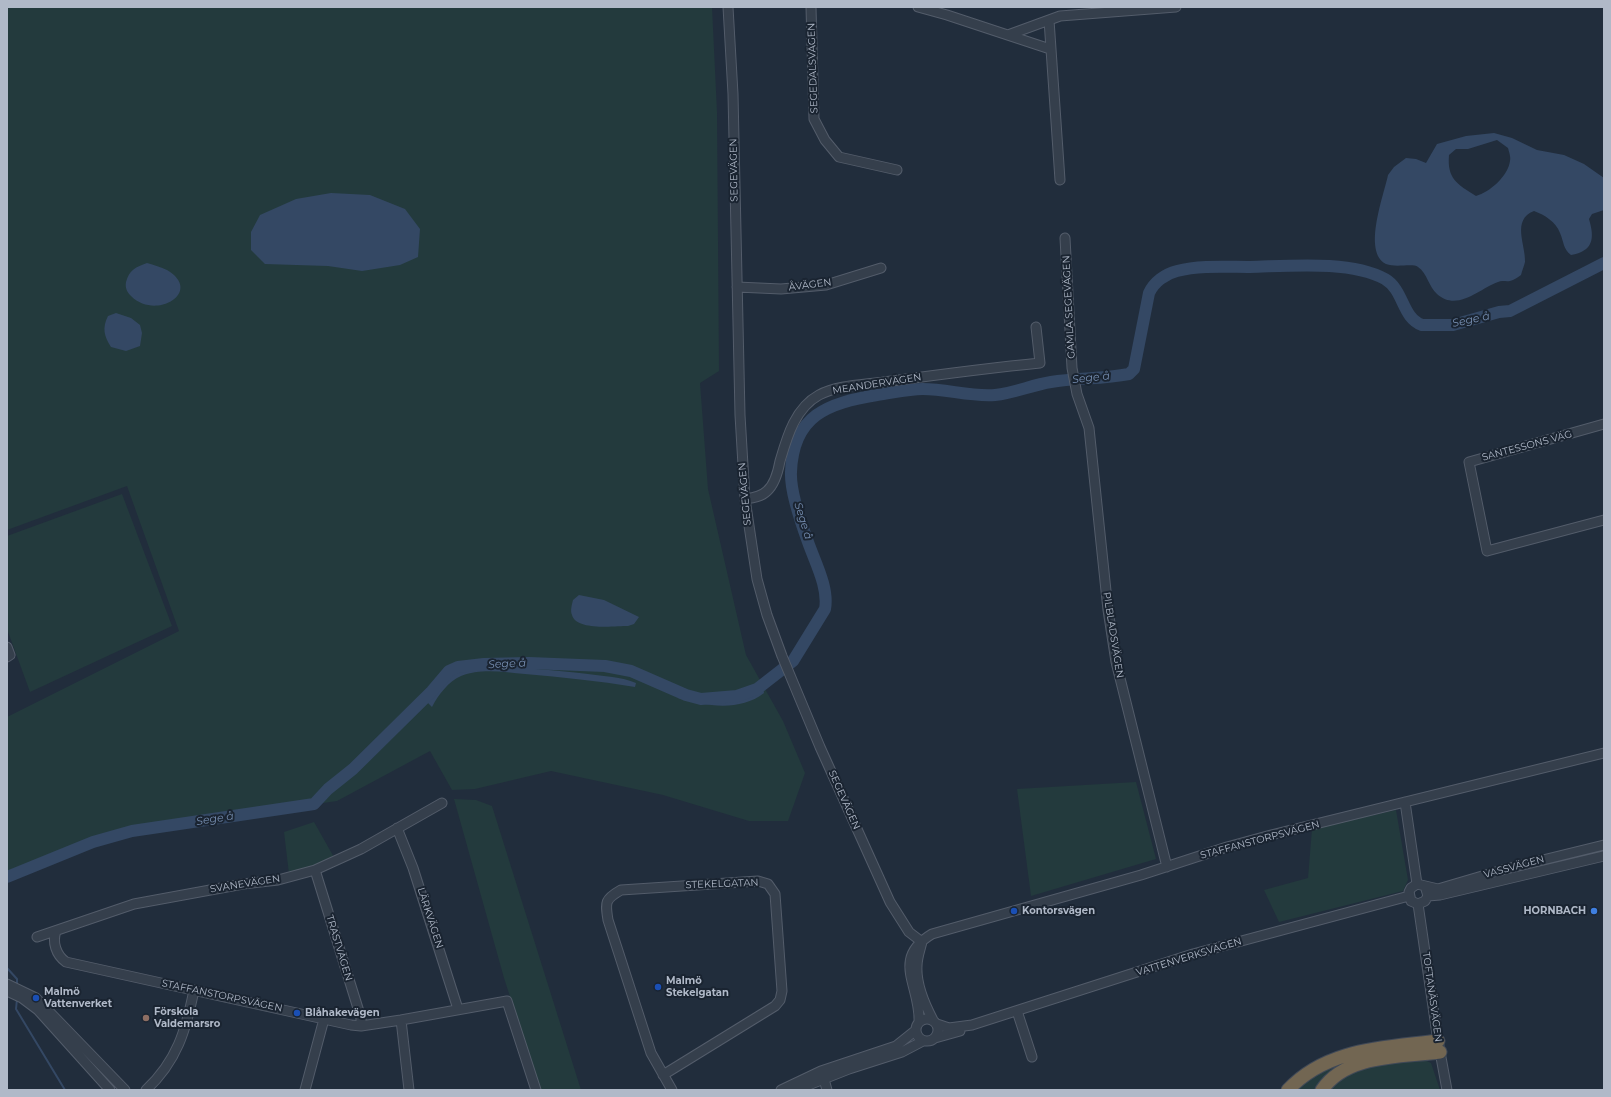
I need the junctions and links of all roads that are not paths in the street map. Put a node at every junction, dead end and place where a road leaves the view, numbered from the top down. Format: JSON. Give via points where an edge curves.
{"nodes":[{"id":1,"x":728,"y":7,"type":"edge"},
{"id":2,"x":811,"y":7,"type":"edge"},
{"id":3,"x":918,"y":7,"type":"edge"},
{"id":4,"x":1176,"y":7,"type":"edge"},
{"id":5,"x":1049,"y":20,"type":"junction"},
{"id":6,"x":1008,"y":35,"type":"junction"},
{"id":7,"x":1050,"y":49,"type":"junction"},
{"id":8,"x":897,"y":170,"type":"dead end"},
{"id":9,"x":1060,"y":180,"type":"dead end"},
{"id":10,"x":1065,"y":238,"type":"dead end"},
{"id":11,"x":881,"y":268,"type":"dead end"},
{"id":12,"x":737,"y":287,"type":"junction"},
{"id":13,"x":1036,"y":327,"type":"dead end"},
{"id":14,"x":1078,"y":397,"type":"joint"},
{"id":15,"x":1604,"y":424,"type":"edge"},
{"id":16,"x":745,"y":499,"type":"junction"},
{"id":17,"x":1604,"y":520,"type":"edge"},
{"id":18,"x":7,"y":647,"type":"edge"},
{"id":19,"x":7,"y":657,"type":"edge"},
{"id":20,"x":1604,"y":753,"type":"edge"},
{"id":21,"x":1405,"y":802,"type":"junction"},
{"id":22,"x":442,"y":804,"type":"dead end"},
{"id":23,"x":398,"y":828,"type":"junction"},
{"id":24,"x":1604,"y":845,"type":"edge"},
{"id":25,"x":1604,"y":856,"type":"edge"},
{"id":26,"x":1167,"y":867,"type":"junction"},
{"id":27,"x":315,"y":870,"type":"junction"},
{"id":28,"x":1421,"y":885,"type":"junction"},
{"id":29,"x":1409,"y":896,"type":"junction"},
{"id":30,"x":1428,"y":896,"type":"junction"},
{"id":31,"x":1418,"y":904,"type":"junction"},
{"id":32,"x":56,"y":931,"type":"junction"},
{"id":33,"x":37,"y":937,"type":"dead end"},
{"id":34,"x":922,"y":942,"type":"junction"},
{"id":35,"x":10,"y":989,"type":"edge"},
{"id":36,"x":194,"y":990,"type":"junction"},
{"id":37,"x":23,"y":995,"type":"junction"},
{"id":38,"x":458,"y":1009,"type":"junction"},
{"id":39,"x":1017,"y":1011,"type":"junction"},
{"id":40,"x":324,"y":1019,"type":"junction"},
{"id":41,"x":401,"y":1020,"type":"junction"},
{"id":42,"x":935,"y":1022,"type":"junction"},
{"id":43,"x":972,"y":1025,"type":"junction"},
{"id":44,"x":361,"y":1026,"type":"junction"},
{"id":45,"x":917,"y":1026,"type":"junction"},
{"id":46,"x":936,"y":1038,"type":"junction"},
{"id":47,"x":923,"y":1041,"type":"junction"},
{"id":48,"x":1439,"y":1047,"type":"junction"},
{"id":49,"x":1032,"y":1057,"type":"dead end"},
{"id":50,"x":823,"y":1074,"type":"junction"},
{"id":51,"x":663,"y":1075,"type":"junction"},
{"id":52,"x":110,"y":1090,"type":"edge"},
{"id":53,"x":125,"y":1090,"type":"edge"},
{"id":54,"x":146,"y":1090,"type":"edge"},
{"id":55,"x":305,"y":1090,"type":"edge"},
{"id":56,"x":409,"y":1090,"type":"edge"},
{"id":57,"x":536,"y":1090,"type":"edge"},
{"id":58,"x":672,"y":1090,"type":"edge"},
{"id":59,"x":781,"y":1090,"type":"edge"},
{"id":60,"x":796,"y":1090,"type":"edge"},
{"id":61,"x":827,"y":1090,"type":"edge"},
{"id":62,"x":1288,"y":1090,"type":"edge"},
{"id":63,"x":1322,"y":1090,"type":"edge"},
{"id":64,"x":1448,"y":1090,"type":"edge"}],
"edges":[{"from":1,"to":12,"type":"street","name":"SEGEVÄGEN","via":[[733,94]]},
{"from":2,"to":8,"type":"street","name":"SEGEDALSVÄGEN","via":[[814,119],[825,140],[839,157]]},
{"from":3,"to":6,"type":"street"},
{"from":4,"to":5,"type":"street","via":[[1075,14]]},
{"from":5,"to":6,"type":"street"},
{"from":5,"to":7,"type":"street"},
{"from":6,"to":7,"type":"street"},
{"from":7,"to":9,"type":"street"},
{"from":10,"to":14,"type":"street","name":"GAMLA SEGEVÄGEN","via":[[1072,368]]},
{"from":11,"to":12,"type":"street","name":"ÅVÄGEN","via":[[826,285],[781,289]]},
{"from":12,"to":16,"type":"street","name":"SEGEVÄGEN"},
{"from":13,"to":16,"type":"street","name":"MEANDERVÄGEN","via":[[1040,363],[951,372],[843,388],[819,395],[795,420],[786,439],[772,486],[763,495]]},
{"from":14,"to":26,"type":"street","name":"PILBLADSVÄGEN","via":[[1088,428],[1116,662]]},
{"from":15,"to":17,"type":"street","name":"SANTESSONS VÄG","via":[[1469,462],[1487,551]]},
{"from":16,"to":34,"type":"street","name":"SEGEVÄGEN","via":[[757,579],[782,656],[890,902],[908,932]]},
{"from":18,"to":19,"type":"street","via":[[10,655]]},
{"from":20,"to":21,"type":"street","name":"STAFFANSTORPSVÄGEN"},
{"from":21,"to":26,"type":"street","name":"STAFFANSTORPSVÄGEN","via":[[1271,835]]},
{"from":21,"to":28,"type":"street"},
{"from":22,"to":23,"type":"street","name":"SVANEVÄGEN"},
{"from":23,"to":27,"type":"street","name":"SVANEVÄGEN","via":[[361,849]]},
{"from":23,"to":38,"type":"street","name":"LÄRKVÄGEN"},
{"from":24,"to":28,"type":"street","name":"VASSVÄGEN","via":[[1438,889]]},
{"from":25,"to":30,"type":"street","name":"VASSVÄGEN"},
{"from":26,"to":34,"type":"street","name":"STAFFANSTORPSVÄGEN","via":[[940,931]]},
{"from":27,"to":32,"type":"street","name":"SVANEVÄGEN","via":[[278,880],[134,904]]},
{"from":27,"to":44,"type":"street","name":"TRASTVÄGEN","via":[[361,1018]]},
{"from":28,"to":29,"type":"street","via":[[1410,889]]},
{"from":28,"to":30,"type":"street"},
{"from":29,"to":31,"type":"street","via":[[1411,901]]},
{"from":29,"to":39,"type":"street","name":"VATTENVERKSVÄGEN","via":[[1193,954]]},
{"from":30,"to":31,"type":"street","via":[[1425,901]]},
{"from":31,"to":48,"type":"street","name":"TOFTANÄSVÄGEN"},
{"from":32,"to":33,"type":"street","name":"SVANEVÄGEN"},
{"from":32,"to":36,"type":"street","name":"STAFFANSTORPSVÄGEN","via":[[54,938],[57,953],[66,962]]},
{"from":34,"to":42,"type":"street","via":[[917,972],[927,1008]]},
{"from":34,"to":45,"type":"street","via":[[912,951],[910,965],[920,1010]]},
{"from":35,"to":37,"type":"street"},
{"from":36,"to":40,"type":"street","name":"STAFFANSTORPSVÄGEN"},
{"from":36,"to":54,"type":"street","via":[[183,1036],[176,1053]]},
{"from":37,"to":52,"type":"street"},
{"from":37,"to":53,"type":"street","via":[[36,998]]},
{"from":38,"to":41,"type":"street","name":"STAFFANSTORPSVÄGEN"},
{"from":38,"to":57,"type":"street","name":"STAFFANSTORPSVÄGEN","via":[[507,1001]]},
{"from":39,"to":43,"type":"street","name":"VATTENVERKSVÄGEN"},
{"from":39,"to":49,"type":"street"},
{"from":40,"to":44,"type":"street","name":"STAFFANSTORPSVÄGEN"},
{"from":40,"to":55,"type":"street"},
{"from":41,"to":44,"type":"street","name":"STAFFANSTORPSVÄGEN"},
{"from":41,"to":56,"type":"street"},
{"from":42,"to":43,"type":"street","name":"VATTENVERKSVÄGEN","via":[[949,1028]]},
{"from":42,"to":45,"type":"street","via":[[925,1019]]},
{"from":42,"to":46,"type":"street","via":[[938,1033]]},
{"from":43,"to":46,"type":"street","name":"VATTENVERKSVÄGEN","via":[[963,1031]]},
{"from":45,"to":47,"type":"street","via":[[919,1038]]},
{"from":45,"to":50,"type":"street","via":[[896,1046]]},
{"from":46,"to":47,"type":"street"},
{"from":47,"to":50,"type":"street","via":[[896,1054]]},
{"from":48,"to":62,"type":"highway","via":[[1370,1050],[1335,1058],[1308,1072]]},
{"from":48,"to":63,"type":"highway","via":[[1356,1064],[1334,1075]]},
{"from":48,"to":64,"type":"street","name":"TOFTANÄSVÄGEN"},
{"from":50,"to":59,"type":"street"},
{"from":50,"to":60,"type":"street"},
{"from":50,"to":61,"type":"street"},
{"from":51,"to":51,"type":"street","name":"STEKELGATAN","via":[[651,1053],[608,920],[605,905],[609,897],[621,890],[758,881],[768,884],[775,894],[782,991],[780,1000],[775,1006]]},
{"from":51,"to":58,"type":"street","name":"STEKELGATAN"}]}
